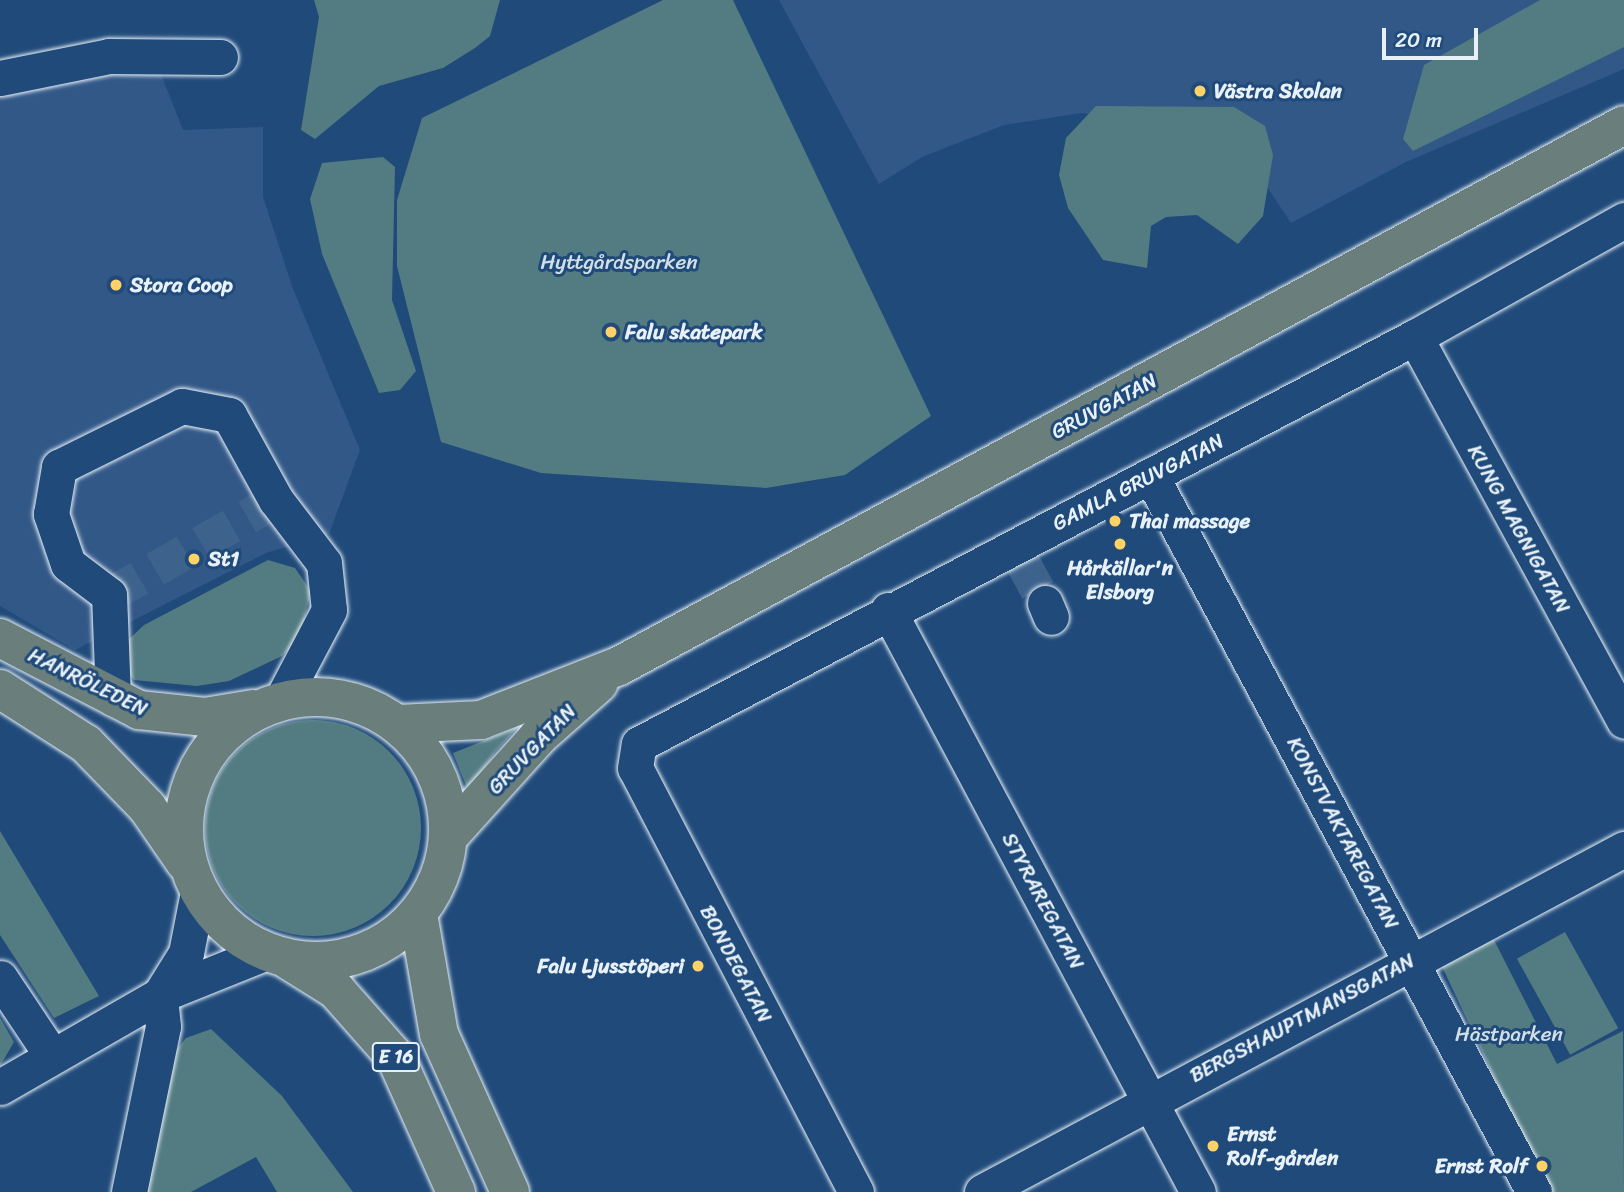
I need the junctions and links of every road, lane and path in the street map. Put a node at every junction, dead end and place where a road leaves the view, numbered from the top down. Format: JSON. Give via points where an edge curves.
{"nodes":[{"id":1,"x":220,"y":57,"type":"dead end"},
{"id":2,"x":0,"y":78,"type":"edge"},
{"id":3,"x":1624,"y":125,"type":"edge"},
{"id":4,"x":1607,"y":141,"type":"edge"},
{"id":5,"x":1624,"y":220,"type":"edge"},
{"id":6,"x":1415,"y":337,"type":"junction"},
{"id":7,"x":1151,"y":476,"type":"junction"},
{"id":8,"x":888,"y":610,"type":"junction"},
{"id":9,"x":0,"y":638,"type":"edge"},
{"id":10,"x":619,"y":666,"type":"junction"},
{"id":11,"x":0,"y":689,"type":"edge"},
{"id":12,"x":113,"y":698,"type":"junction"},
{"id":13,"x":272,"y":704,"type":"junction"},
{"id":14,"x":1624,"y":721,"type":"edge"},
{"id":15,"x":397,"y":724,"type":"junction"},
{"id":16,"x":648,"y":737,"type":"joint"},
{"id":17,"x":449,"y":836,"type":"junction"},
{"id":18,"x":1624,"y":849,"type":"edge"},
{"id":19,"x":195,"y":884,"type":"junction"},
{"id":20,"x":418,"y":914,"type":"junction"},
{"id":21,"x":277,"y":956,"type":"junction"},
{"id":22,"x":1412,"y":961,"type":"junction"},
{"id":23,"x":0,"y":978,"type":"edge"},
{"id":24,"x":160,"y":995,"type":"junction"},
{"id":25,"x":52,"y":1056,"type":"junction"},
{"id":26,"x":0,"y":1087,"type":"edge"},
{"id":27,"x":1147,"y":1099,"type":"junction"},
{"id":28,"x":1526,"y":1186,"type":"edge"},
{"id":29,"x":129,"y":1192,"type":"edge"},
{"id":30,"x":456,"y":1192,"type":"edge"},
{"id":31,"x":510,"y":1192,"type":"edge"},
{"id":32,"x":856,"y":1192,"type":"edge"},
{"id":33,"x":982,"y":1192,"type":"edge"},
{"id":34,"x":1198,"y":1192,"type":"edge"}],
"edges":[{"from":1,"to":2,"type":"street","via":[[109,56]]},
{"from":3,"to":4,"type":"main road","name":"GRUVGATAN"},
{"from":4,"to":10,"type":"main road","name":"GRUVGATAN"},
{"from":5,"to":6,"type":"street","name":"GAMLA GRUVGATAN"},
{"from":6,"to":7,"type":"street","name":"GAMLA GRUVGATAN"},
{"from":6,"to":14,"type":"street","name":"KUNG MAGNIGATAN"},
{"from":7,"to":8,"type":"street","name":"GAMLA GRUVGATAN","via":[[1017,552]]},
{"from":7,"to":22,"type":"street","name":"KONSTVAKTAREGATAN"},
{"from":8,"to":16,"type":"street","name":"GAMLA GRUVGATAN"},
{"from":8,"to":27,"type":"street","name":"STYRAREGATAN"},
{"from":9,"to":12,"type":"main road","name":"HANRÖLEDEN"},
{"from":10,"to":15,"type":"main road","name":"GRUVGATAN","via":[[481,720]]},
{"from":10,"to":17,"type":"main road","name":"GRUVGATAN","via":[[538,737]]},
{"from":11,"to":19,"type":"main road","number":"E 16","via":[[86,744],[127,783]]},
{"from":12,"to":13,"type":"main road","name":"HANRÖLEDEN","via":[[172,717]]},
{"from":12,"to":13,"type":"street","via":[[109,595],[68,564],[51,514],[59,467],[182,406],[229,415],[276,500],[324,563],[329,610]]},
{"from":13,"to":15,"type":"main road","name":"HANRÖLEDEN","via":[[348,700]]},
{"from":13,"to":19,"type":"main road","via":[[216,741],[194,777],[183,821]]},
{"from":15,"to":17,"type":"main road","via":[[418,744],[440,782]]},
{"from":16,"to":32,"type":"street","name":"BONDEGATAN","via":[[633,761]]},
{"from":17,"to":20,"type":"main road","via":[[438,879]]},
{"from":18,"to":22,"type":"street","name":"BERGSHAUPTMANSGATAN"},
{"from":19,"to":21,"type":"main road","number":"E 16","via":[[234,934]]},
{"from":19,"to":24,"type":"street","via":[[186,953]]},
{"from":20,"to":21,"type":"main road","via":[[388,940],[356,956]]},
{"from":20,"to":31,"type":"main road","number":"E 16","via":[[439,1034]]},
{"from":21,"to":24,"type":"street"},
{"from":21,"to":30,"type":"main road","number":"E 16","via":[[336,990],[396,1058]]},
{"from":22,"to":27,"type":"street","name":"BERGSHAUPTMANSGATAN"},
{"from":22,"to":28,"type":"street","name":"KONSTVAKTAREGATAN"},
{"from":23,"to":25,"type":"street"},
{"from":24,"to":25,"type":"street"},
{"from":24,"to":29,"type":"street","via":[[163,1026]]},
{"from":25,"to":26,"type":"street"},
{"from":27,"to":33,"type":"street","name":"BERGSHAUPTMANSGATAN"},
{"from":27,"to":34,"type":"street","name":"STYRAREGATAN"}]}
